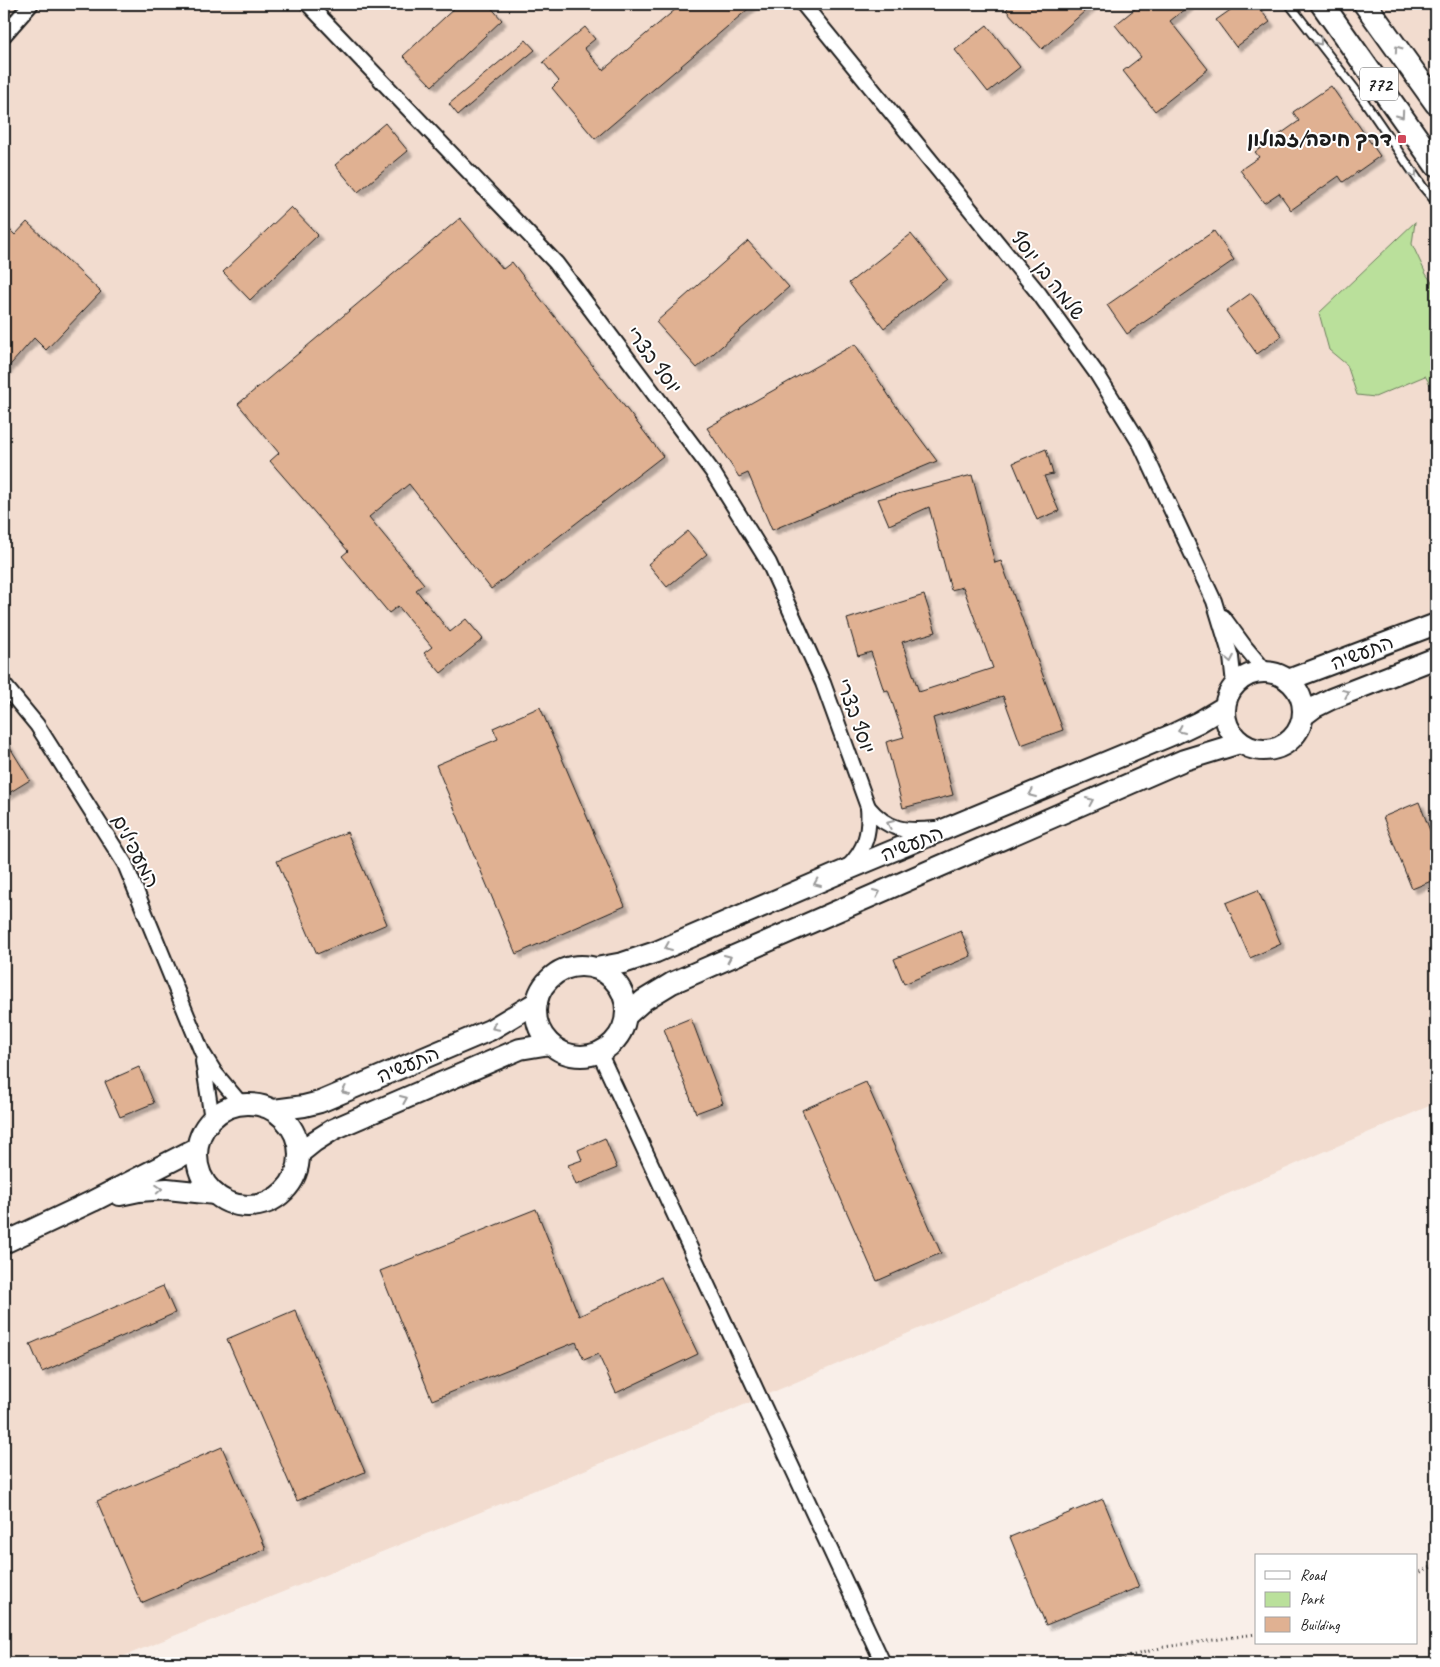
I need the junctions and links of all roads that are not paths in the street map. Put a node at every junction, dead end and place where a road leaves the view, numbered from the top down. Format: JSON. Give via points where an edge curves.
{"nodes":[{"id":1,"x":30,"y":4,"type":"edge"},
{"id":2,"x":308,"y":4,"type":"edge"},
{"id":3,"x":803,"y":4,"type":"edge"},
{"id":4,"x":1289,"y":4,"type":"edge"},
{"id":5,"x":1322,"y":4,"type":"edge"},
{"id":6,"x":1365,"y":4,"type":"edge"},
{"id":7,"x":4,"y":35,"type":"edge"},
{"id":8,"x":1436,"y":103,"type":"edge"},
{"id":9,"x":1436,"y":165,"type":"edge"},
{"id":10,"x":1436,"y":202,"type":"edge"},
{"id":11,"x":1214,"y":601,"type":"junction"},
{"id":12,"x":1436,"y":624,"type":"edge"},
{"id":13,"x":1436,"y":658,"type":"edge"},
{"id":14,"x":1266,"y":672,"type":"junction"},
{"id":15,"x":1288,"y":680,"type":"junction"},
{"id":16,"x":1234,"y":684,"type":"junction"},
{"id":17,"x":4,"y":685,"type":"edge"},
{"id":18,"x":1224,"y":707,"type":"junction"},
{"id":19,"x":1303,"y":716,"type":"junction"},
{"id":20,"x":1240,"y":743,"type":"junction"},
{"id":21,"x":868,"y":807,"type":"junction"},
{"id":22,"x":952,"y":827,"type":"junction"},
{"id":23,"x":844,"y":871,"type":"junction"},
{"id":24,"x":596,"y":968,"type":"junction"},
{"id":25,"x":537,"y":1002,"type":"junction"},
{"id":26,"x":626,"y":1016,"type":"junction"},
{"id":27,"x":550,"y":1044,"type":"junction"},
{"id":28,"x":202,"y":1052,"type":"junction"},
{"id":29,"x":599,"y":1052,"type":"junction"},
{"id":30,"x":242,"y":1104,"type":"junction"},
{"id":31,"x":274,"y":1110,"type":"junction"},
{"id":32,"x":212,"y":1119,"type":"junction"},
{"id":33,"x":197,"y":1148,"type":"junction"},
{"id":34,"x":300,"y":1153,"type":"junction"},
{"id":35,"x":215,"y":1194,"type":"junction"},
{"id":36,"x":94,"y":1201,"type":"junction"},
{"id":37,"x":4,"y":1243,"type":"edge"},
{"id":38,"x":883,"y":1663,"type":"edge"}],
"edges":[{"from":1,"to":7,"type":"street"},
{"from":2,"to":21,"type":"street","name":"יוסף בצרי","via":[[556,263],[712,470],[769,563],[823,684]]},
{"from":3,"to":11,"type":"street","name":"שלמה בן יוסף","via":[[1040,295],[1097,374],[1141,445]]},
{"from":4,"to":10,"type":"lane","one_way":true,"via":[[1362,98]]},
{"from":5,"to":9,"type":"main road","number":"772","one_way":true},
{"from":8,"to":6,"type":"main road","number":"772","one_way":true},
{"from":11,"to":14,"type":"street","name":"שלמה בן יוסף","via":[[1230,628]]},
{"from":11,"to":16,"type":"street","name":"שלמה בן יוסף","one_way":true},
{"from":12,"to":15,"type":"street","name":"התעשיה"},
{"from":19,"to":13,"type":"street","name":"התעשיה","one_way":true,"via":[[1331,699]]},
{"from":14,"to":15,"type":"street"},
{"from":14,"to":16,"type":"street","via":[[1254,673]]},
{"from":15,"to":19,"type":"street","via":[[1302,702]]},
{"from":16,"to":18,"type":"street"},
{"from":17,"to":28,"type":"street","name":"המעפילים","via":[[37,726],[125,864]]},
{"from":18,"to":20,"type":"street","via":[[1230,733]]},
{"from":18,"to":22,"type":"street","name":"התעשיה","one_way":true,"via":[[1174,734]]},
{"from":19,"to":20,"type":"street","via":[[1291,740],[1279,748],[1266,751]]},
{"from":26,"to":20,"type":"street","name":"התעשיה","one_way":true,"via":[[644,1000],[672,983],[1184,760]]},
{"from":22,"to":21,"type":"street","name":"יוסף בצרי","one_way":true,"via":[[904,830],[878,819]]},
{"from":21,"to":23,"type":"street","name":"יוסף בצרי","via":[[866,840]]},
{"from":22,"to":23,"type":"street","name":"התעשיה"},
{"from":23,"to":24,"type":"street","name":"התעשיה","one_way":true,"via":[[656,952]]},
{"from":24,"to":25,"type":"street","via":[[566,968],[552,976],[542,988]]},
{"from":24,"to":26,"type":"street","via":[[620,987]]},
{"from":25,"to":27,"type":"street","via":[[536,1018]]},
{"from":25,"to":31,"type":"street","name":"התעשיה","one_way":true,"via":[[490,1030],[320,1102]]},
{"from":26,"to":29,"type":"street","via":[[612,1044]]},
{"from":27,"to":29,"type":"street","via":[[574,1055]]},
{"from":34,"to":27,"type":"street","name":"התעשיה","one_way":true,"via":[[343,1125],[520,1049]]},
{"from":28,"to":30,"type":"street","name":"המעפילים"},
{"from":28,"to":32,"type":"street","name":"המעפילים"},
{"from":29,"to":38,"type":"street"},
{"from":30,"to":31,"type":"street","via":[[258,1104]]},
{"from":30,"to":32,"type":"street","via":[[225,1109]]},
{"from":31,"to":34,"type":"street","via":[[287,1121],[296,1136]]},
{"from":32,"to":33,"type":"street","via":[[202,1132]]},
{"from":33,"to":35,"type":"street","via":[[198,1165],[204,1181]]},
{"from":33,"to":36,"type":"street"},
{"from":34,"to":35,"type":"street","via":[[290,1185],[277,1197],[262,1204],[245,1206]]},
{"from":36,"to":35,"type":"street","one_way":true,"via":[[139,1191],[167,1189]]},
{"from":36,"to":37,"type":"street"}]}
